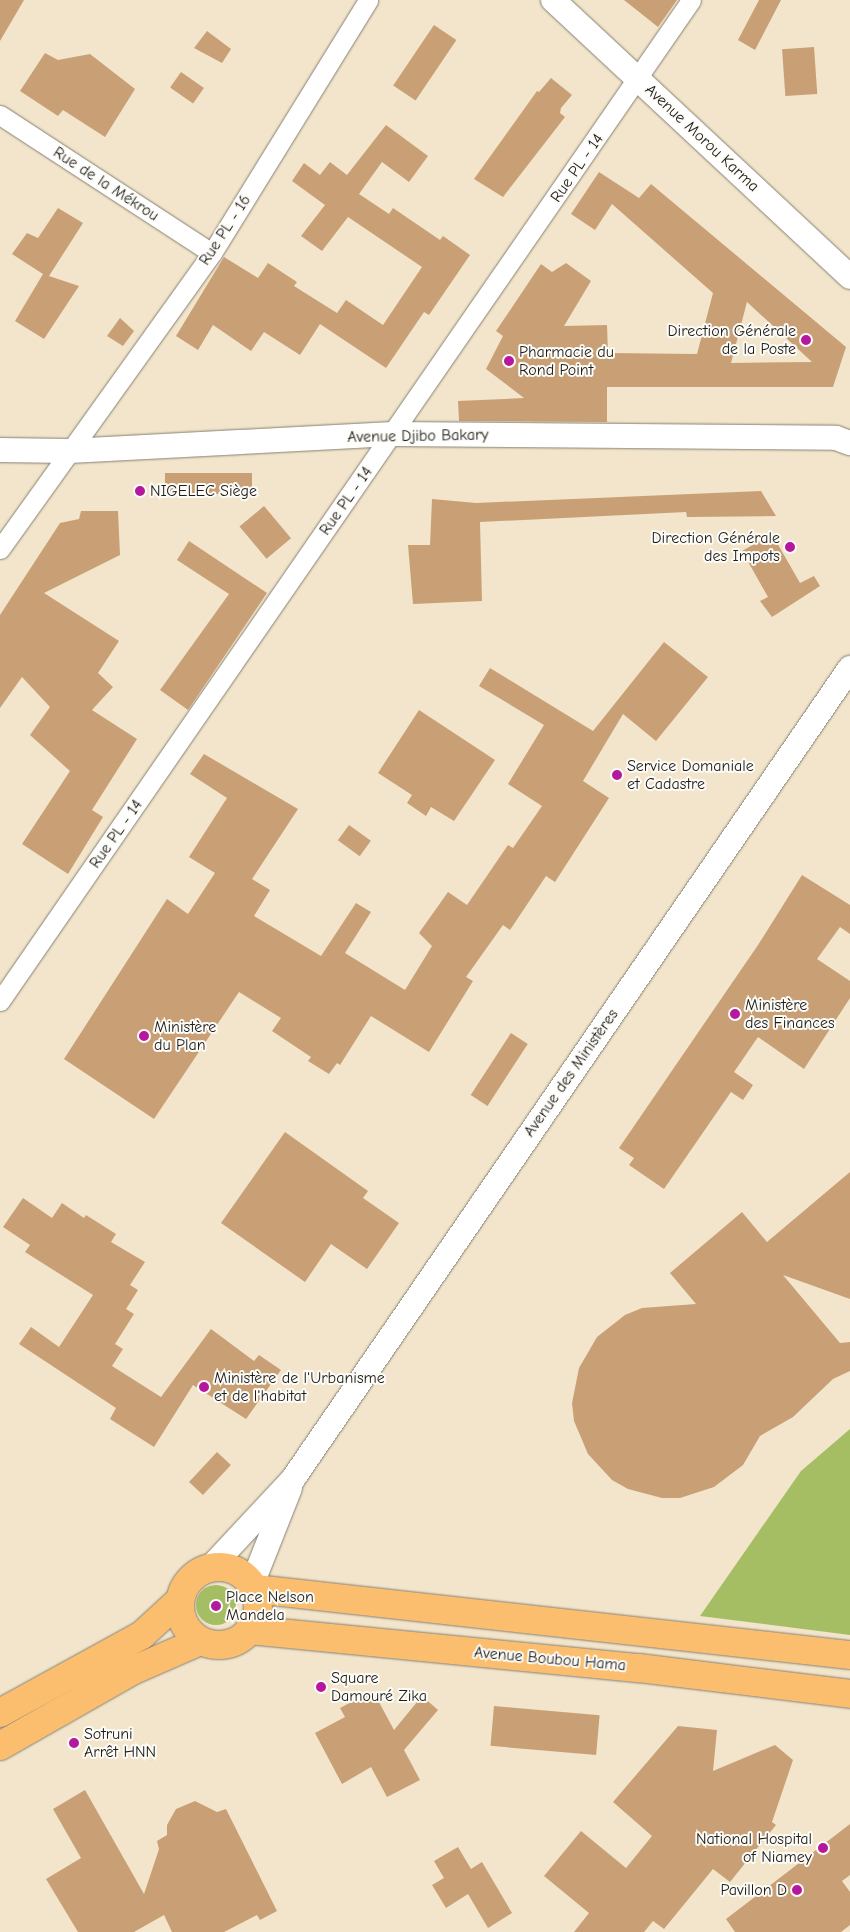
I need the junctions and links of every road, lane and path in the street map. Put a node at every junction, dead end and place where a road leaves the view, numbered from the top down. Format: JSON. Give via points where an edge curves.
{"nodes":[{"id":1,"x":368,"y":0,"type":"edge"},
{"id":2,"x":553,"y":0,"type":"edge"},
{"id":3,"x":691,"y":0,"type":"edge"},
{"id":4,"x":638,"y":79,"type":"junction"},
{"id":5,"x":0,"y":115,"type":"edge"},
{"id":6,"x":212,"y":253,"type":"junction"},
{"id":7,"x":850,"y":277,"type":"edge"},
{"id":8,"x":393,"y":434,"type":"junction"},
{"id":9,"x":845,"y":438,"type":"edge"},
{"id":10,"x":0,"y":450,"type":"edge"},
{"id":11,"x":69,"y":451,"type":"junction"},
{"id":12,"x":0,"y":550,"type":"edge"},
{"id":13,"x":850,"y":668,"type":"edge"},
{"id":14,"x":0,"y":1002,"type":"edge"},
{"id":15,"x":293,"y":1479,"type":"junction"},
{"id":16,"x":212,"y":1567,"type":"junction"},
{"id":17,"x":254,"y":1587,"type":"junction"},
{"id":18,"x":180,"y":1600,"type":"junction"},
{"id":19,"x":250,"y":1630,"type":"junction"},
{"id":20,"x":200,"y":1640,"type":"junction"},
{"id":21,"x":850,"y":1655,"type":"edge"},
{"id":22,"x":850,"y":1694,"type":"edge"},
{"id":23,"x":0,"y":1713,"type":"edge"},
{"id":24,"x":0,"y":1746,"type":"edge"}],
"edges":[{"from":1,"to":6,"type":"street","name":"Rue PL - 16"},
{"from":2,"to":4,"type":"street","name":"Avenue Morou Karma"},
{"from":3,"to":4,"type":"street","name":"Rue PL - 14"},
{"from":4,"to":7,"type":"street","name":"Avenue Morou Karma"},
{"from":4,"to":8,"type":"street","name":"Rue PL - 14"},
{"from":5,"to":6,"type":"street","name":"Rue de la Mékrou"},
{"from":6,"to":11,"type":"street","name":"Rue PL - 16"},
{"from":8,"to":9,"type":"street","name":"Avenue Djibo Bakary"},
{"from":8,"to":11,"type":"street","name":"Avenue Djibo Bakary"},
{"from":8,"to":14,"type":"street","name":"Rue PL - 14"},
{"from":10,"to":11,"type":"street","name":"Avenue Djibo Bakary"},
{"from":11,"to":12,"type":"street","name":"Rue PL - 16"},
{"from":13,"to":15,"type":"street","name":"Avenue des Ministères"},
{"from":15,"to":16,"type":"street","name":"Avenue des Ministères"},
{"from":15,"to":17,"type":"street","name":"Avenue des Ministères"},
{"from":16,"to":17,"type":"main road","via":[[235,1569]]},
{"from":16,"to":18,"type":"main road","via":[[190,1579]]},
{"from":17,"to":19,"type":"main road","via":[[258,1611]]},
{"from":17,"to":21,"type":"main road"},
{"from":18,"to":20,"type":"main road","via":[[182,1619],[192,1635]]},
{"from":18,"to":23,"type":"main road","via":[[142,1635]]},
{"from":19,"to":20,"type":"main road","via":[[241,1638],[221,1645]]},
{"from":19,"to":22,"type":"main road","name":"Avenue Boubou Hama","via":[[639,1668]]},
{"from":20,"to":24,"type":"main road","via":[[134,1670]]}]}
